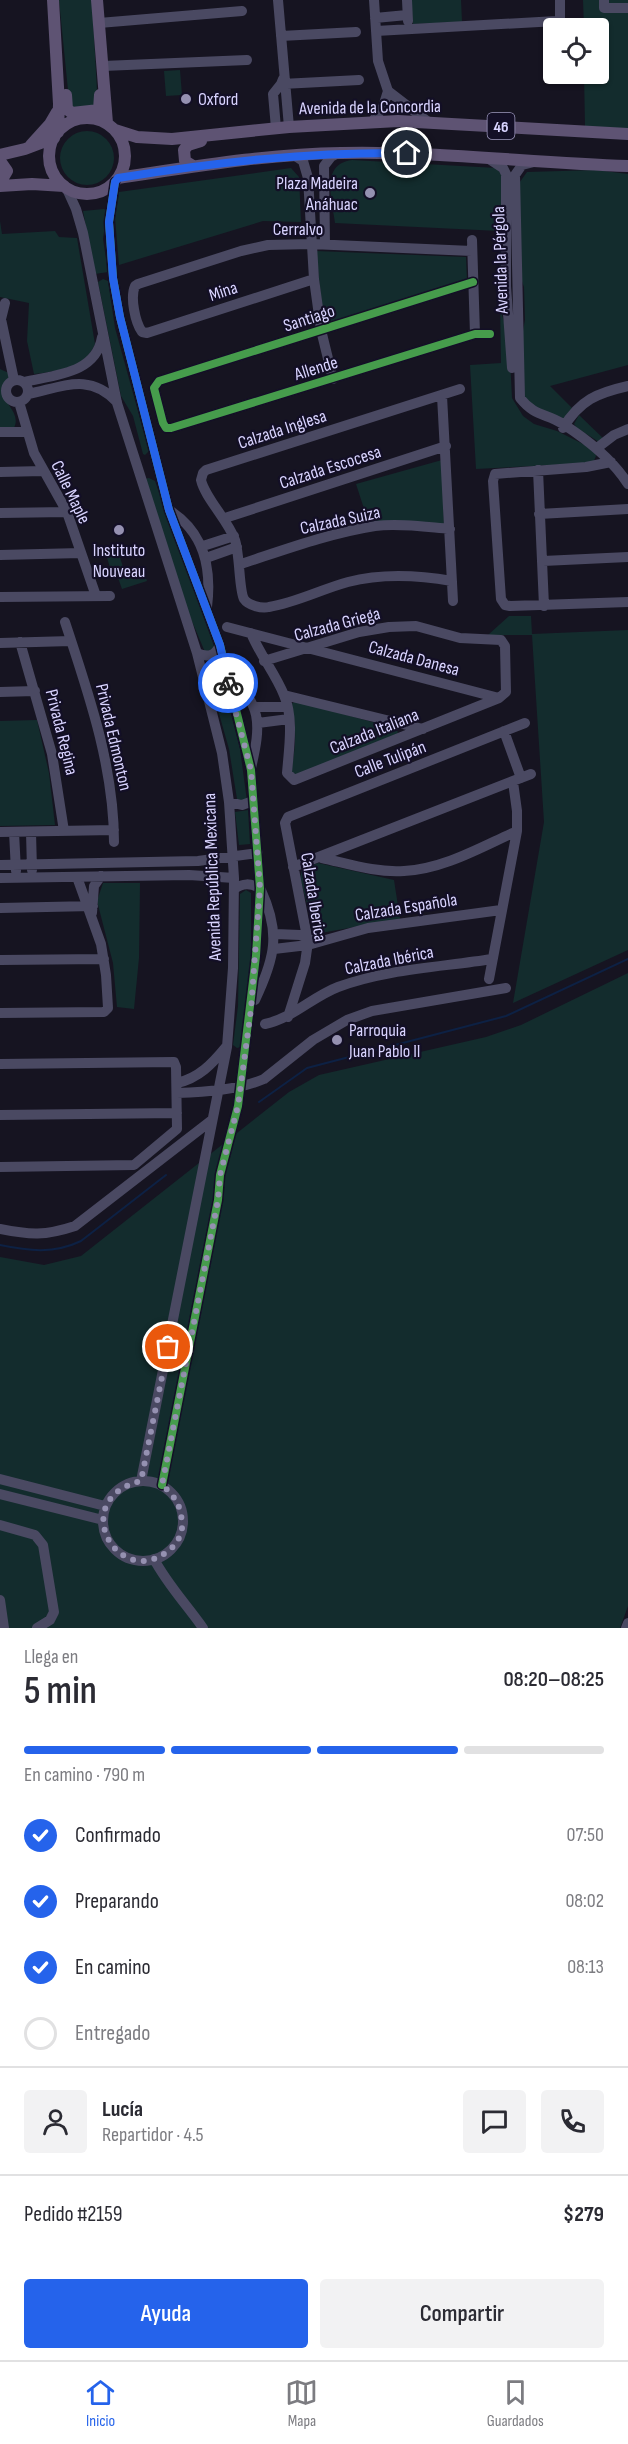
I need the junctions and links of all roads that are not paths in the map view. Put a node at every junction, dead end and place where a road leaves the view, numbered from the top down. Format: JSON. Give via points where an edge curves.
{"nodes":[{"id":1,"x":53,"y":0,"type":"edge"},
{"id":2,"x":98,"y":0,"type":"edge"},
{"id":3,"x":278,"y":0,"type":"edge"},
{"id":4,"x":374,"y":0,"type":"edge"},
{"id":5,"x":407,"y":0,"type":"edge"},
{"id":6,"x":560,"y":0,"type":"edge"},
{"id":7,"x":604,"y":0,"type":"edge"},
{"id":8,"x":628,"y":8,"type":"edge"},
{"id":9,"x":242,"y":11,"type":"dead end"},
{"id":10,"x":407,"y":15,"type":"junction"},
{"id":11,"x":375,"y":18,"type":"junction"},
{"id":12,"x":99,"y":23,"type":"junction"},
{"id":13,"x":409,"y":29,"type":"junction"},
{"id":14,"x":376,"y":31,"type":"junction"},
{"id":15,"x":356,"y":32,"type":"dead end"},
{"id":16,"x":281,"y":36,"type":"junction"},
{"id":17,"x":247,"y":60,"type":"dead end"},
{"id":18,"x":103,"y":71,"type":"junction"},
{"id":19,"x":58,"y":80,"type":"junction"},
{"id":20,"x":359,"y":80,"type":"dead end"},
{"id":21,"x":284,"y":81,"type":"junction"},
{"id":22,"x":388,"y":92,"type":"junction"},
{"id":23,"x":59,"y":108,"type":"junction"},
{"id":24,"x":373,"y":121,"type":"junction"},
{"id":25,"x":427,"y":121,"type":"junction"},
{"id":26,"x":111,"y":127,"type":"junction"},
{"id":27,"x":289,"y":127,"type":"junction"},
{"id":28,"x":276,"y":128,"type":"junction"},
{"id":29,"x":225,"y":134,"type":"junction"},
{"id":30,"x":56,"y":135,"type":"junction"},
{"id":31,"x":624,"y":135,"type":"edge"},
{"id":32,"x":25,"y":149,"type":"junction"},
{"id":33,"x":340,"y":153,"type":"junction"},
{"id":34,"x":0,"y":155,"type":"edge"},
{"id":35,"x":294,"y":155,"type":"junction"},
{"id":36,"x":486,"y":157,"type":"junction"},
{"id":37,"x":543,"y":160,"type":"junction"},
{"id":38,"x":628,"y":160,"type":"edge"},
{"id":39,"x":0,"y":161,"type":"edge"},
{"id":40,"x":192,"y":166,"type":"junction"},
{"id":41,"x":615,"y":166,"type":"junction"},
{"id":42,"x":628,"y":166,"type":"edge"},
{"id":43,"x":308,"y":178,"type":"junction"},
{"id":44,"x":323,"y":178,"type":"junction"},
{"id":45,"x":117,"y":180,"type":"junction"},
{"id":46,"x":0,"y":185,"type":"edge"},
{"id":47,"x":65,"y":186,"type":"junction"},
{"id":48,"x":324,"y":209,"type":"junction"},
{"id":49,"x":310,"y":210,"type":"junction"},
{"id":50,"x":311,"y":244,"type":"junction"},
{"id":51,"x":326,"y":245,"type":"junction"},
{"id":52,"x":512,"y":275,"type":"junction"},
{"id":53,"x":113,"y":278,"type":"junction"},
{"id":54,"x":314,"y":279,"type":"junction"},
{"id":55,"x":92,"y":280,"type":"junction"},
{"id":56,"x":473,"y":282,"type":"junction"},
{"id":57,"x":4,"y":303,"type":"dead end"},
{"id":58,"x":1,"y":319,"type":"edge"},
{"id":59,"x":321,"y":330,"type":"junction"},
{"id":60,"x":142,"y":332,"type":"joint"},
{"id":61,"x":103,"y":334,"type":"junction"},
{"id":62,"x":475,"y":334,"type":"junction"},
{"id":63,"x":490,"y":334,"type":"dead end"},
{"id":64,"x":5,"y":359,"type":"edge"},
{"id":65,"x":88,"y":364,"type":"junction"},
{"id":66,"x":71,"y":371,"type":"junction"},
{"id":67,"x":333,"y":379,"type":"junction"},
{"id":68,"x":19,"y":381,"type":"junction"},
{"id":69,"x":94,"y":384,"type":"junction"},
{"id":70,"x":75,"y":385,"type":"junction"},
{"id":71,"x":628,"y":386,"type":"edge"},
{"id":72,"x":460,"y":389,"type":"dead end"},
{"id":73,"x":28,"y":394,"type":"junction"},
{"id":74,"x":442,"y":396,"type":"junction"},
{"id":75,"x":19,"y":402,"type":"junction"},
{"id":76,"x":117,"y":403,"type":"junction"},
{"id":77,"x":566,"y":427,"type":"junction"},
{"id":78,"x":166,"y":428,"type":"joint"},
{"id":79,"x":628,"y":429,"type":"edge"},
{"id":80,"x":0,"y":432,"type":"edge"},
{"id":81,"x":26,"y":432,"type":"junction"},
{"id":82,"x":446,"y":446,"type":"junction"},
{"id":83,"x":597,"y":448,"type":"junction"},
{"id":84,"x":154,"y":451,"type":"junction"},
{"id":85,"x":134,"y":458,"type":"junction"},
{"id":86,"x":611,"y":462,"type":"junction"},
{"id":87,"x":538,"y":470,"type":"junction"},
{"id":88,"x":43,"y":471,"type":"junction"},
{"id":89,"x":0,"y":472,"type":"edge"},
{"id":90,"x":160,"y":472,"type":"junction"},
{"id":91,"x":140,"y":477,"type":"junction"},
{"id":92,"x":627,"y":480,"type":"edge"},
{"id":93,"x":628,"y":509,"type":"edge"},
{"id":94,"x":169,"y":510,"type":"junction"},
{"id":95,"x":67,"y":512,"type":"junction"},
{"id":96,"x":0,"y":513,"type":"edge"},
{"id":97,"x":539,"y":514,"type":"junction"},
{"id":98,"x":225,"y":518,"type":"junction"},
{"id":99,"x":450,"y":529,"type":"junction"},
{"id":100,"x":235,"y":542,"type":"junction"},
{"id":101,"x":203,"y":546,"type":"junction"},
{"id":102,"x":81,"y":553,"type":"junction"},
{"id":103,"x":0,"y":555,"type":"edge"},
{"id":104,"x":628,"y":557,"type":"edge"},
{"id":105,"x":206,"y":558,"type":"junction"},
{"id":106,"x":543,"y":561,"type":"junction"},
{"id":107,"x":241,"y":564,"type":"junction"},
{"id":108,"x":452,"y":581,"type":"junction"},
{"id":109,"x":96,"y":596,"type":"junction"},
{"id":110,"x":110,"y":596,"type":"dead end"},
{"id":111,"x":0,"y":597,"type":"edge"},
{"id":112,"x":453,"y":601,"type":"dead end"},
{"id":113,"x":628,"y":602,"type":"edge"},
{"id":114,"x":544,"y":606,"type":"junction"},
{"id":115,"x":207,"y":610,"type":"junction"},
{"id":116,"x":65,"y":622,"type":"dead end"},
{"id":117,"x":227,"y":627,"type":"dead end"},
{"id":118,"x":250,"y":633,"type":"junction"},
{"id":119,"x":71,"y":641,"type":"junction"},
{"id":120,"x":20,"y":642,"type":"junction"},
{"id":121,"x":0,"y":643,"type":"edge"},
{"id":122,"x":220,"y":645,"type":"junction"},
{"id":123,"x":309,"y":648,"type":"junction"},
{"id":124,"x":197,"y":653,"type":"junction"},
{"id":125,"x":264,"y":661,"type":"junction"},
{"id":126,"x":226,"y":673,"type":"junction"},
{"id":127,"x":35,"y":691,"type":"junction"},
{"id":128,"x":0,"y":692,"type":"edge"},
{"id":129,"x":284,"y":695,"type":"junction"},
{"id":130,"x":499,"y":698,"type":"junction"},
{"id":131,"x":287,"y":707,"type":"junction"},
{"id":132,"x":256,"y":708,"type":"junction"},
{"id":133,"x":289,"y":719,"type":"junction"},
{"id":134,"x":258,"y":723,"type":"junction"},
{"id":135,"x":525,"y":723,"type":"dead end"},
{"id":136,"x":423,"y":729,"type":"junction"},
{"id":137,"x":504,"y":732,"type":"junction"},
{"id":138,"x":251,"y":770,"type":"junction"},
{"id":139,"x":522,"y":778,"type":"junction"},
{"id":140,"x":253,"y":801,"type":"junction"},
{"id":141,"x":229,"y":802,"type":"junction"},
{"id":142,"x":288,"y":817,"type":"joint"},
{"id":143,"x":64,"y":831,"type":"junction"},
{"id":144,"x":517,"y":831,"type":"junction"},
{"id":145,"x":0,"y":832,"type":"edge"},
{"id":146,"x":14,"y":832,"type":"junction"},
{"id":147,"x":31,"y":832,"type":"junction"},
{"id":148,"x":258,"y":853,"type":"junction"},
{"id":149,"x":232,"y":856,"type":"junction"},
{"id":150,"x":322,"y":857,"type":"junction"},
{"id":151,"x":32,"y":864,"type":"junction"},
{"id":152,"x":0,"y":865,"type":"edge"},
{"id":153,"x":16,"y":865,"type":"junction"},
{"id":154,"x":292,"y":867,"type":"junction"},
{"id":155,"x":101,"y":876,"type":"junction"},
{"id":156,"x":16,"y":877,"type":"junction"},
{"id":157,"x":33,"y":877,"type":"junction"},
{"id":158,"x":76,"y":877,"type":"junction"},
{"id":159,"x":0,"y":878,"type":"edge"},
{"id":160,"x":234,"y":883,"type":"junction"},
{"id":161,"x":260,"y":888,"type":"junction"},
{"id":162,"x":0,"y":908,"type":"edge"},
{"id":163,"x":90,"y":908,"type":"junction"},
{"id":164,"x":501,"y":910,"type":"junction"},
{"id":165,"x":275,"y":934,"type":"junction"},
{"id":166,"x":311,"y":941,"type":"junction"},
{"id":167,"x":274,"y":949,"type":"junction"},
{"id":168,"x":104,"y":959,"type":"junction"},
{"id":169,"x":492,"y":959,"type":"junction"},
{"id":170,"x":0,"y":960,"type":"edge"},
{"id":171,"x":489,"y":979,"type":"dead end"},
{"id":172,"x":506,"y":988,"type":"dead end"},
{"id":173,"x":251,"y":1009,"type":"junction"},
{"id":174,"x":0,"y":1013,"type":"edge"},
{"id":175,"x":288,"y":1017,"type":"junction"},
{"id":176,"x":265,"y":1024,"type":"dead end"},
{"id":177,"x":227,"y":1046,"type":"junction"},
{"id":178,"x":246,"y":1046,"type":"junction"},
{"id":179,"x":0,"y":1064,"type":"edge"},
{"id":180,"x":241,"y":1086,"type":"junction"},
{"id":181,"x":177,"y":1088,"type":"junction"},
{"id":182,"x":218,"y":1089,"type":"junction"},
{"id":183,"x":177,"y":1113,"type":"junction"},
{"id":184,"x":0,"y":1115,"type":"edge"},
{"id":185,"x":212,"y":1120,"type":"junction"},
{"id":186,"x":0,"y":1167,"type":"edge"},
{"id":187,"x":202,"y":1172,"type":"junction"},
{"id":188,"x":220,"y":1175,"type":"junction"},
{"id":189,"x":0,"y":1230,"type":"edge"},
{"id":190,"x":177,"y":1302,"type":"junction"},
{"id":191,"x":196,"y":1307,"type":"junction"},
{"id":192,"x":0,"y":1479,"type":"edge"},
{"id":193,"x":141,"y":1481,"type":"junction"},
{"id":194,"x":162,"y":1485,"type":"junction"},
{"id":195,"x":0,"y":1494,"type":"edge"},
{"id":196,"x":105,"y":1506,"type":"junction"},
{"id":197,"x":102,"y":1520,"type":"junction"},
{"id":198,"x":0,"y":1525,"type":"edge"},
{"id":199,"x":154,"y":1559,"type":"junction"},
{"id":200,"x":0,"y":1600,"type":"edge"},
{"id":201,"x":628,"y":1623,"type":"edge"},
{"id":202,"x":4,"y":1628,"type":"edge"},
{"id":203,"x":37,"y":1628,"type":"edge"},
{"id":204,"x":203,"y":1628,"type":"edge"},
{"id":205,"x":626,"y":1628,"type":"edge"}],
"edges":[{"from":1,"to":19,"type":"main road"},
{"from":2,"to":12,"type":"main road"},
{"from":3,"to":16,"type":"street"},
{"from":4,"to":11,"type":"street"},
{"from":5,"to":10,"type":"street"},
{"from":6,"to":13,"type":"street","via":[[557,21]]},
{"from":7,"to":8,"type":"street","via":[[604,8]]},
{"from":9,"to":12,"type":"street"},
{"from":10,"to":11,"type":"street"},
{"from":10,"to":13,"type":"street"},
{"from":11,"to":14,"type":"street"},
{"from":12,"to":18,"type":"main road"},
{"from":13,"to":14,"type":"street"},
{"from":14,"to":22,"type":"street","via":[[378,61]]},
{"from":15,"to":16,"type":"street"},
{"from":16,"to":21,"type":"street"},
{"from":17,"to":18,"type":"street"},
{"from":18,"to":19,"type":"main road","via":[[99,83],[100,108],[96,111],[69,111],[65,84]]},
{"from":18,"to":26,"type":"main road"},
{"from":19,"to":23,"type":"main road"},
{"from":20,"to":21,"type":"street"},
{"from":21,"to":27,"type":"street"},
{"from":21,"to":28,"type":"street","via":[[273,94]]},
{"from":22,"to":24,"type":"street"},
{"from":22,"to":25,"type":"street"},
{"from":23,"to":30,"type":"main road"},
{"from":23,"to":32,"type":"main road","via":[[43,133]]},
{"from":24,"to":25,"type":"main road","name":"Avenida de la Concordia","number":"46"},
{"from":24,"to":27,"type":"main road","name":"Avenida de la Concordia","number":"46"},
{"from":25,"to":31,"type":"main road","name":"Avenida de la Concordia","number":"46"},
{"from":26,"to":29,"type":"main road","name":"Avenida de la Concordia","number":"46","via":[[137,137],[163,139]]},
{"from":26,"to":30,"type":"main road","number":"46","via":[[98,119],[79,119]]},
{"from":26,"to":45,"type":"main road","via":[[125,151]]},
{"from":27,"to":28,"type":"main road","name":"Avenida de la Concordia","number":"46"},
{"from":28,"to":29,"type":"main road","name":"Avenida de la Concordia","number":"46"},
{"from":29,"to":40,"type":"main road","via":[[186,148],[184,157]]},
{"from":30,"to":32,"type":"main road","number":"46"},
{"from":30,"to":47,"type":"main road","via":[[50,163]]},
{"from":32,"to":34,"type":"main road","number":"46"},
{"from":33,"to":35,"type":"main road","number":"46"},
{"from":33,"to":36,"type":"main road","number":"46"},
{"from":33,"to":44,"type":"street","via":[[326,162]]},
{"from":35,"to":40,"type":"main road","number":"46"},
{"from":35,"to":43,"type":"street","via":[[303,161]]},
{"from":36,"to":37,"type":"main road","number":"46"},
{"from":36,"to":52,"type":"street","name":"Avenida la Pérgola","via":[[506,174]]},
{"from":37,"to":41,"type":"main road","number":"46"},
{"from":37,"to":52,"type":"street","name":"Avenida la Pérgola","via":[[522,165],[515,175]]},
{"from":38,"to":41,"type":"main road"},
{"from":39,"to":46,"type":"main road","via":[[7,171]]},
{"from":40,"to":45,"type":"main road","number":"46"},
{"from":41,"to":42,"type":"main road","number":"46"},
{"from":43,"to":44,"type":"street"},
{"from":43,"to":49,"type":"street"},
{"from":44,"to":48,"type":"street"},
{"from":45,"to":47,"type":"main road","number":"46","via":[[91,194]]},
{"from":45,"to":53,"type":"street","via":[[109,222]]},
{"from":46,"to":47,"type":"main road","number":"46"},
{"from":47,"to":55,"type":"street","name":"Avenida República Mexicana","via":[[83,233]]},
{"from":48,"to":49,"type":"street"},
{"from":48,"to":51,"type":"street"},
{"from":49,"to":50,"type":"street"},
{"from":50,"to":51,"type":"street","name":"Cerralvo"},
{"from":50,"to":54,"type":"street"},
{"from":50,"to":60,"type":"street","name":"Cerralvo","via":[[241,250],[138,284],[133,290]]},
{"from":51,"to":56,"type":"street","name":"Cerralvo","via":[[472,246]]},
{"from":52,"to":77,"type":"street","name":"Avenida la Pérgola","via":[[513,384],[519,406],[537,420]]},
{"from":53,"to":55,"type":"street"},
{"from":53,"to":84,"type":"street"},
{"from":54,"to":59,"type":"street"},
{"from":54,"to":60,"type":"street","name":"Mina"},
{"from":55,"to":61,"type":"street","name":"Avenida República Mexicana"},
{"from":56,"to":59,"type":"street","name":"Santiago"},
{"from":56,"to":62,"type":"street"},
{"from":57,"to":58,"type":"street"},
{"from":58,"to":64,"type":"street"},
{"from":59,"to":67,"type":"street"},
{"from":59,"to":78,"type":"street","name":"Santiago","via":[[159,381],[154,385]]},
{"from":61,"to":65,"type":"street","via":[[99,350]]},
{"from":61,"to":76,"type":"street","name":"Avenida República Mexicana"},
{"from":62,"to":63,"type":"street","name":"Allende"},
{"from":62,"to":67,"type":"street","name":"Allende"},
{"from":64,"to":68,"type":"street"},
{"from":65,"to":66,"type":"street"},
{"from":65,"to":69,"type":"street"},
{"from":66,"to":68,"type":"street"},
{"from":66,"to":70,"type":"street"},
{"from":67,"to":78,"type":"street","name":"Allende"},
{"from":68,"to":73,"type":"street","via":[[27,386]]},
{"from":68,"to":75,"type":"street","via":[[6,387],[11,401]]},
{"from":69,"to":70,"type":"street"},
{"from":69,"to":76,"type":"street"},
{"from":70,"to":73,"type":"street"},
{"from":71,"to":77,"type":"street","via":[[589,398]]},
{"from":72,"to":74,"type":"street","name":"Calzada Inglesa"},
{"from":73,"to":75,"type":"street"},
{"from":74,"to":82,"type":"street"},
{"from":74,"to":98,"type":"street","name":"Calzada Inglesa","via":[[206,471],[201,477],[202,484]]},
{"from":75,"to":81,"type":"street","name":"Calle Maple"},
{"from":76,"to":85,"type":"street","name":"Avenida República Mexicana"},
{"from":77,"to":83,"type":"street"},
{"from":79,"to":83,"type":"street"},
{"from":80,"to":81,"type":"street"},
{"from":81,"to":88,"type":"street","name":"Calle Maple"},
{"from":82,"to":98,"type":"street","name":"Calzada Escocesa"},
{"from":82,"to":99,"type":"street"},
{"from":83,"to":86,"type":"street"},
{"from":84,"to":85,"type":"street","via":[[143,459]]},
{"from":84,"to":90,"type":"street"},
{"from":85,"to":91,"type":"street","name":"Avenida República Mexicana"},
{"from":86,"to":87,"type":"street"},
{"from":86,"to":92,"type":"street"},
{"from":87,"to":97,"type":"street"},
{"from":87,"to":114,"type":"street","via":[[501,472],[495,474],[493,481],[501,599],[505,605]]},
{"from":88,"to":89,"type":"street"},
{"from":88,"to":95,"type":"street","name":"Calle Maple"},
{"from":90,"to":91,"type":"street"},
{"from":90,"to":94,"type":"street"},
{"from":91,"to":124,"type":"street","name":"Avenida República Mexicana"},
{"from":93,"to":97,"type":"street"},
{"from":94,"to":101,"type":"street","via":[[188,525]]},
{"from":94,"to":115,"type":"street"},
{"from":95,"to":96,"type":"street"},
{"from":95,"to":102,"type":"street","name":"Calle Maple"},
{"from":97,"to":106,"type":"street"},
{"from":98,"to":100,"type":"street","name":"Calzada Inglesa"},
{"from":99,"to":107,"type":"street","name":"Calzada Suiza","via":[[377,526]]},
{"from":99,"to":108,"type":"street"},
{"from":100,"to":101,"type":"street"},
{"from":100,"to":105,"type":"street"},
{"from":100,"to":107,"type":"street","name":"Calzada Inglesa"},
{"from":101,"to":105,"type":"street"},
{"from":102,"to":103,"type":"street"},
{"from":102,"to":109,"type":"street","name":"Calle Maple"},
{"from":104,"to":106,"type":"street"},
{"from":105,"to":115,"type":"street"},
{"from":106,"to":114,"type":"street"},
{"from":107,"to":108,"type":"street","name":"Calzada Inglesa","via":[[243,598],[268,608],[349,582],[382,576],[415,575]]},
{"from":108,"to":112,"type":"street"},
{"from":109,"to":110,"type":"street"},
{"from":109,"to":111,"type":"street"},
{"from":113,"to":114,"type":"street"},
{"from":115,"to":122,"type":"street"},
{"from":116,"to":119,"type":"street","name":"Privada Edmonton"},
{"from":117,"to":118,"type":"street","name":"Calzada Danesa"},
{"from":118,"to":123,"type":"street","name":"Calzada Danesa"},
{"from":118,"to":125,"type":"street"},
{"from":119,"to":120,"type":"street"},
{"from":119,"to":143,"type":"street","name":"Privada Edmonton","via":[[100,742],[114,836]]},
{"from":120,"to":121,"type":"street"},
{"from":120,"to":127,"type":"street","name":"Privada Regina"},
{"from":122,"to":124,"type":"street","via":[[211,656]]},
{"from":122,"to":126,"type":"street"},
{"from":123,"to":125,"type":"street","name":"Calzada Griega"},
{"from":123,"to":130,"type":"street","name":"Calzada Danesa"},
{"from":123,"to":130,"type":"street","name":"Calzada Griega","via":[[389,627],[417,626],[460,638],[498,638],[504,642],[506,692]]},
{"from":124,"to":141,"type":"street","name":"Avenida República Mexicana","via":[[222,753]]},
{"from":125,"to":129,"type":"street"},
{"from":126,"to":132,"type":"street"},
{"from":126,"to":138,"type":"street"},
{"from":127,"to":128,"type":"street"},
{"from":127,"to":143,"type":"street","name":"Privada Regina","via":[[52,754]]},
{"from":129,"to":131,"type":"street"},
{"from":129,"to":136,"type":"street"},
{"from":130,"to":136,"type":"street","name":"Calzada Italiana"},
{"from":131,"to":132,"type":"street"},
{"from":131,"to":133,"type":"street"},
{"from":132,"to":134,"type":"street"},
{"from":133,"to":134,"type":"street"},
{"from":133,"to":136,"type":"street","name":"Calzada Italiana","via":[[287,773],[294,780]]},
{"from":134,"to":138,"type":"street"},
{"from":135,"to":137,"type":"street","name":"Calle Tulipán"},
{"from":137,"to":139,"type":"street"},
{"from":137,"to":142,"type":"street","name":"Calle Tulipán"},
{"from":138,"to":140,"type":"street"},
{"from":139,"to":144,"type":"street"},
{"from":139,"to":150,"type":"street"},
{"from":140,"to":141,"type":"street","via":[[242,805]]},
{"from":140,"to":148,"type":"street"},
{"from":141,"to":149,"type":"street","name":"Avenida República Mexicana"},
{"from":142,"to":154,"type":"street","name":"Calzada Iberica","via":[[285,823]]},
{"from":143,"to":147,"type":"street"},
{"from":144,"to":150,"type":"street","via":[[446,863],[403,871],[370,869]]},
{"from":144,"to":164,"type":"street"},
{"from":145,"to":146,"type":"street"},
{"from":146,"to":147,"type":"street"},
{"from":146,"to":153,"type":"street"},
{"from":147,"to":151,"type":"street"},
{"from":148,"to":149,"type":"street"},
{"from":148,"to":161,"type":"street"},
{"from":149,"to":151,"type":"street","via":[[198,861]]},
{"from":149,"to":160,"type":"street","name":"Avenida República Mexicana"},
{"from":150,"to":154,"type":"street"},
{"from":151,"to":153,"type":"street"},
{"from":151,"to":157,"type":"street"},
{"from":152,"to":153,"type":"street"},
{"from":153,"to":156,"type":"street"},
{"from":154,"to":166,"type":"street","name":"Calzada Iberica"},
{"from":155,"to":158,"type":"street"},
{"from":155,"to":160,"type":"street","via":[[189,875]]},
{"from":155,"to":163,"type":"street","via":[[94,886]]},
{"from":156,"to":157,"type":"street"},
{"from":156,"to":159,"type":"street"},
{"from":157,"to":158,"type":"street"},
{"from":158,"to":163,"type":"street"},
{"from":160,"to":161,"type":"street"},
{"from":160,"to":177,"type":"street","name":"Avenida República Mexicana"},
{"from":161,"to":165,"type":"street"},
{"from":161,"to":173,"type":"street"},
{"from":162,"to":163,"type":"street"},
{"from":163,"to":168,"type":"street"},
{"from":164,"to":166,"type":"street","name":"Calzada Española","via":[[368,928]]},
{"from":164,"to":169,"type":"street"},
{"from":165,"to":166,"type":"street"},
{"from":165,"to":167,"type":"street"},
{"from":166,"to":167,"type":"street"},
{"from":166,"to":175,"type":"street","name":"Calzada Iberica"},
{"from":167,"to":173,"type":"street"},
{"from":168,"to":170,"type":"street"},
{"from":168,"to":174,"type":"street","via":[[108,1008],[104,1012]]},
{"from":169,"to":171,"type":"street"},
{"from":169,"to":175,"type":"street","name":"Calzada Ibérica","via":[[360,980],[336,988]]},
{"from":172,"to":180,"type":"street","via":[[372,1011],[347,1020],[313,1040],[264,1079]]},
{"from":173,"to":178,"type":"street"},
{"from":175,"to":176,"type":"street","name":"Calzada Ibérica"},
{"from":177,"to":178,"type":"street","via":[[236,1050]]},
{"from":177,"to":181,"type":"street","via":[[202,1073]]},
{"from":177,"to":182,"type":"street","name":"Avenida República Mexicana"},
{"from":178,"to":180,"type":"street"},
{"from":179,"to":181,"type":"street","via":[[174,1062]]},
{"from":180,"to":182,"type":"street"},
{"from":180,"to":188,"type":"street"},
{"from":181,"to":182,"type":"street"},
{"from":181,"to":183,"type":"street"},
{"from":182,"to":185,"type":"street","name":"Avenida República Mexicana"},
{"from":183,"to":184,"type":"street"},
{"from":183,"to":186,"type":"street","via":[[176,1131],[131,1166]]},
{"from":185,"to":187,"type":"street","name":"Avenida República Mexicana"},
{"from":185,"to":189,"type":"street","via":[[75,1226],[49,1234]]},
{"from":187,"to":188,"type":"street"},
{"from":187,"to":190,"type":"street","name":"Avenida República Mexicana"},
{"from":188,"to":191,"type":"street"},
{"from":190,"to":191,"type":"street"},
{"from":190,"to":193,"type":"street","name":"Avenida República Mexicana"},
{"from":191,"to":194,"type":"street"},
{"from":192,"to":196,"type":"street"},
{"from":193,"to":194,"type":"street"},
{"from":193,"to":196,"type":"street","via":[[114,1493]]},
{"from":194,"to":199,"type":"street","via":[[181,1508],[182,1532],[174,1547]]},
{"from":195,"to":197,"type":"street"},
{"from":196,"to":197,"type":"street"},
{"from":197,"to":199,"type":"street","via":[[105,1536],[115,1550],[129,1558]]},
{"from":198,"to":203,"type":"street","via":[[35,1535],[43,1545],[54,1611],[50,1620]]},
{"from":199,"to":204,"type":"street"},
{"from":200,"to":202,"type":"street"},
{"from":201,"to":205,"type":"street"}]}
